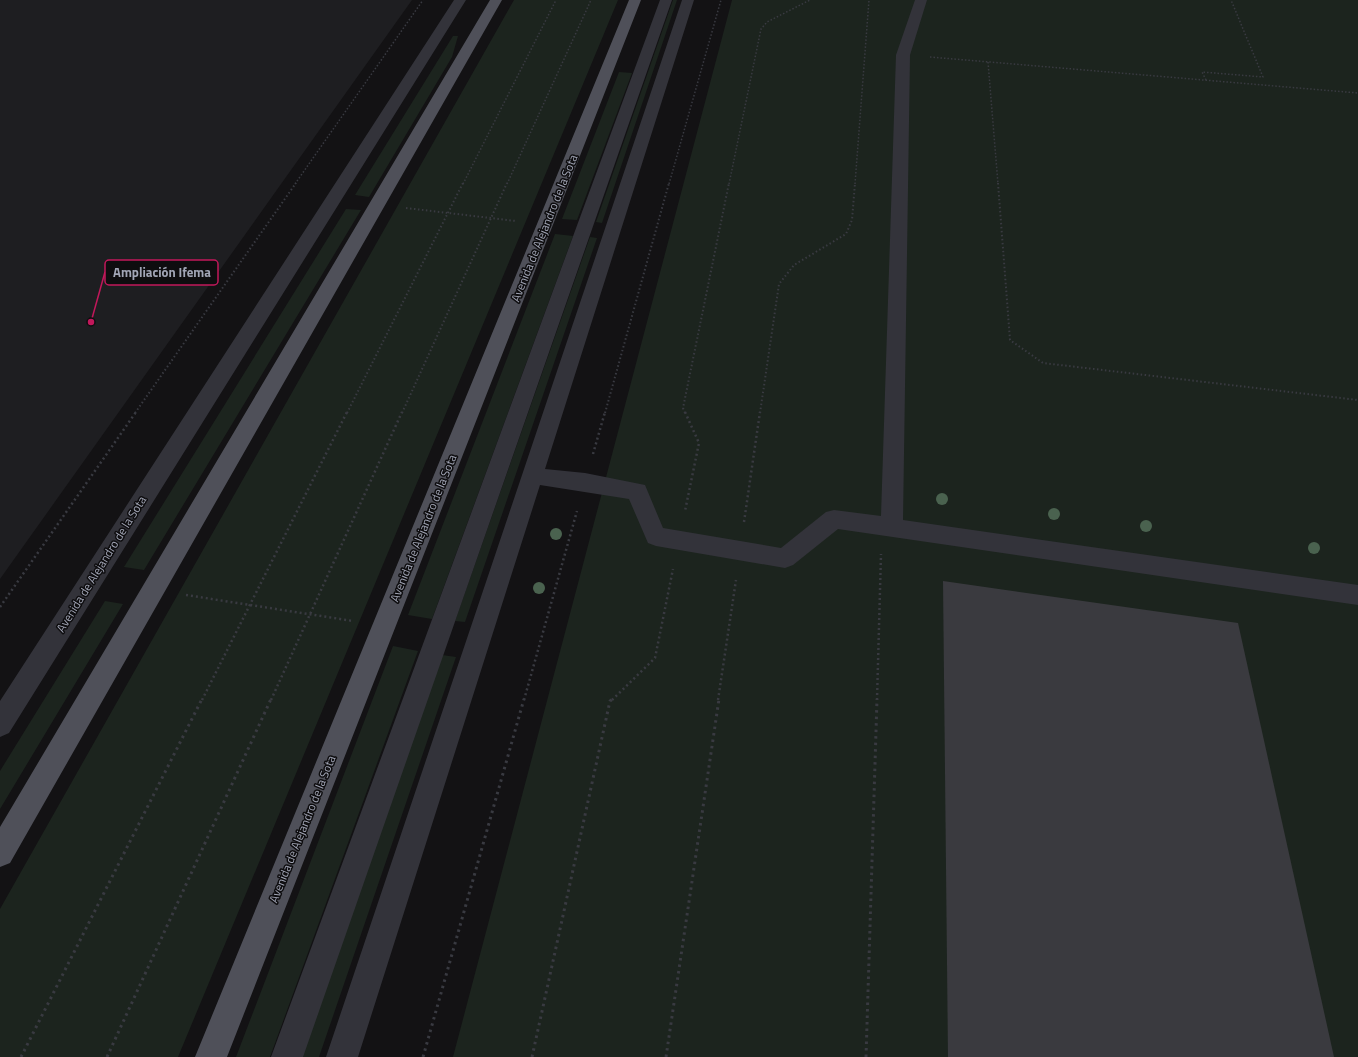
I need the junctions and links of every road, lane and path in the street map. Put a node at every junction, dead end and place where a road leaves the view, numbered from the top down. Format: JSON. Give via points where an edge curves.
{"nodes":[{"id":1,"x":423,"y":0,"type":"edge"},
{"id":2,"x":460,"y":0,"type":"edge"},
{"id":3,"x":496,"y":0,"type":"edge"},
{"id":4,"x":556,"y":0,"type":"edge"},
{"id":5,"x":591,"y":0,"type":"edge"},
{"id":6,"x":635,"y":0,"type":"edge"},
{"id":7,"x":666,"y":0,"type":"edge"},
{"id":8,"x":688,"y":0,"type":"edge"},
{"id":9,"x":721,"y":0,"type":"edge"},
{"id":10,"x":869,"y":0,"type":"edge"},
{"id":11,"x":921,"y":0,"type":"edge"},
{"id":12,"x":1231,"y":0,"type":"edge"},
{"id":13,"x":903,"y":55,"type":"junction"},
{"id":14,"x":988,"y":62,"type":"junction"},
{"id":15,"x":1206,"y":80,"type":"junction"},
{"id":16,"x":1358,"y":93,"type":"edge"},
{"id":17,"x":399,"y":208,"type":"dead end"},
{"id":18,"x":448,"y":213,"type":"junction"},
{"id":19,"x":491,"y":218,"type":"junction"},
{"id":20,"x":521,"y":221,"type":"dead end"},
{"id":21,"x":1358,"y":400,"type":"edge"},
{"id":22,"x":533,"y":476,"type":"junction"},
{"id":23,"x":585,"y":482,"type":"junction"},
{"id":24,"x":887,"y":527,"type":"junction"},
{"id":25,"x":740,"y":550,"type":"junction"},
{"id":26,"x":185,"y":595,"type":"dead end"},
{"id":27,"x":1358,"y":595,"type":"edge"},
{"id":28,"x":250,"y":605,"type":"junction"},
{"id":29,"x":0,"y":607,"type":"edge"},
{"id":30,"x":309,"y":614,"type":"junction"},
{"id":31,"x":356,"y":622,"type":"dead end"},
{"id":32,"x":0,"y":724,"type":"edge"},
{"id":33,"x":0,"y":853,"type":"edge"},
{"id":34,"x":21,"y":1057,"type":"edge"},
{"id":35,"x":106,"y":1057,"type":"edge"},
{"id":36,"x":211,"y":1057,"type":"edge"},
{"id":37,"x":287,"y":1057,"type":"edge"},
{"id":38,"x":342,"y":1057,"type":"edge"},
{"id":39,"x":424,"y":1057,"type":"edge"},
{"id":40,"x":666,"y":1057,"type":"edge"},
{"id":41,"x":866,"y":1057,"type":"edge"}],
"edges":[{"from":1,"to":29,"type":"path"},
{"from":2,"to":32,"type":"street","name":"Avenida de Alejandro de la Sota"},
{"from":3,"to":33,"type":"main road"},
{"from":4,"to":18,"type":"path"},
{"from":5,"to":19,"type":"path"},
{"from":6,"to":36,"type":"main road","name":"Avenida de Alejandro de la Sota"},
{"from":7,"to":37,"type":"street"},
{"from":8,"to":22,"type":"street"},
{"from":9,"to":23,"type":"path"},
{"from":10,"to":25,"type":"path","via":[[852,220],[846,234],[794,264],[779,284]]},
{"from":11,"to":13,"type":"street"},
{"from":12,"to":15,"type":"path","via":[[1263,77],[1202,72]]},
{"from":13,"to":14,"type":"path"},
{"from":13,"to":24,"type":"street"},
{"from":14,"to":15,"type":"path"},
{"from":14,"to":21,"type":"path","via":[[1010,340],[1043,363]]},
{"from":15,"to":16,"type":"path"},
{"from":17,"to":18,"type":"path"},
{"from":18,"to":19,"type":"path"},
{"from":18,"to":28,"type":"path"},
{"from":19,"to":20,"type":"path"},
{"from":19,"to":30,"type":"path"},
{"from":22,"to":23,"type":"street"},
{"from":22,"to":38,"type":"street"},
{"from":23,"to":25,"type":"street","via":[[637,492],[656,536]]},
{"from":23,"to":39,"type":"path"},
{"from":24,"to":25,"type":"street","via":[[834,519],[785,558]]},
{"from":24,"to":27,"type":"street"},
{"from":24,"to":41,"type":"path"},
{"from":25,"to":40,"type":"path"},
{"from":26,"to":28,"type":"path"},
{"from":28,"to":30,"type":"path"},
{"from":28,"to":34,"type":"path"},
{"from":30,"to":31,"type":"path"},
{"from":30,"to":35,"type":"path"}]}
